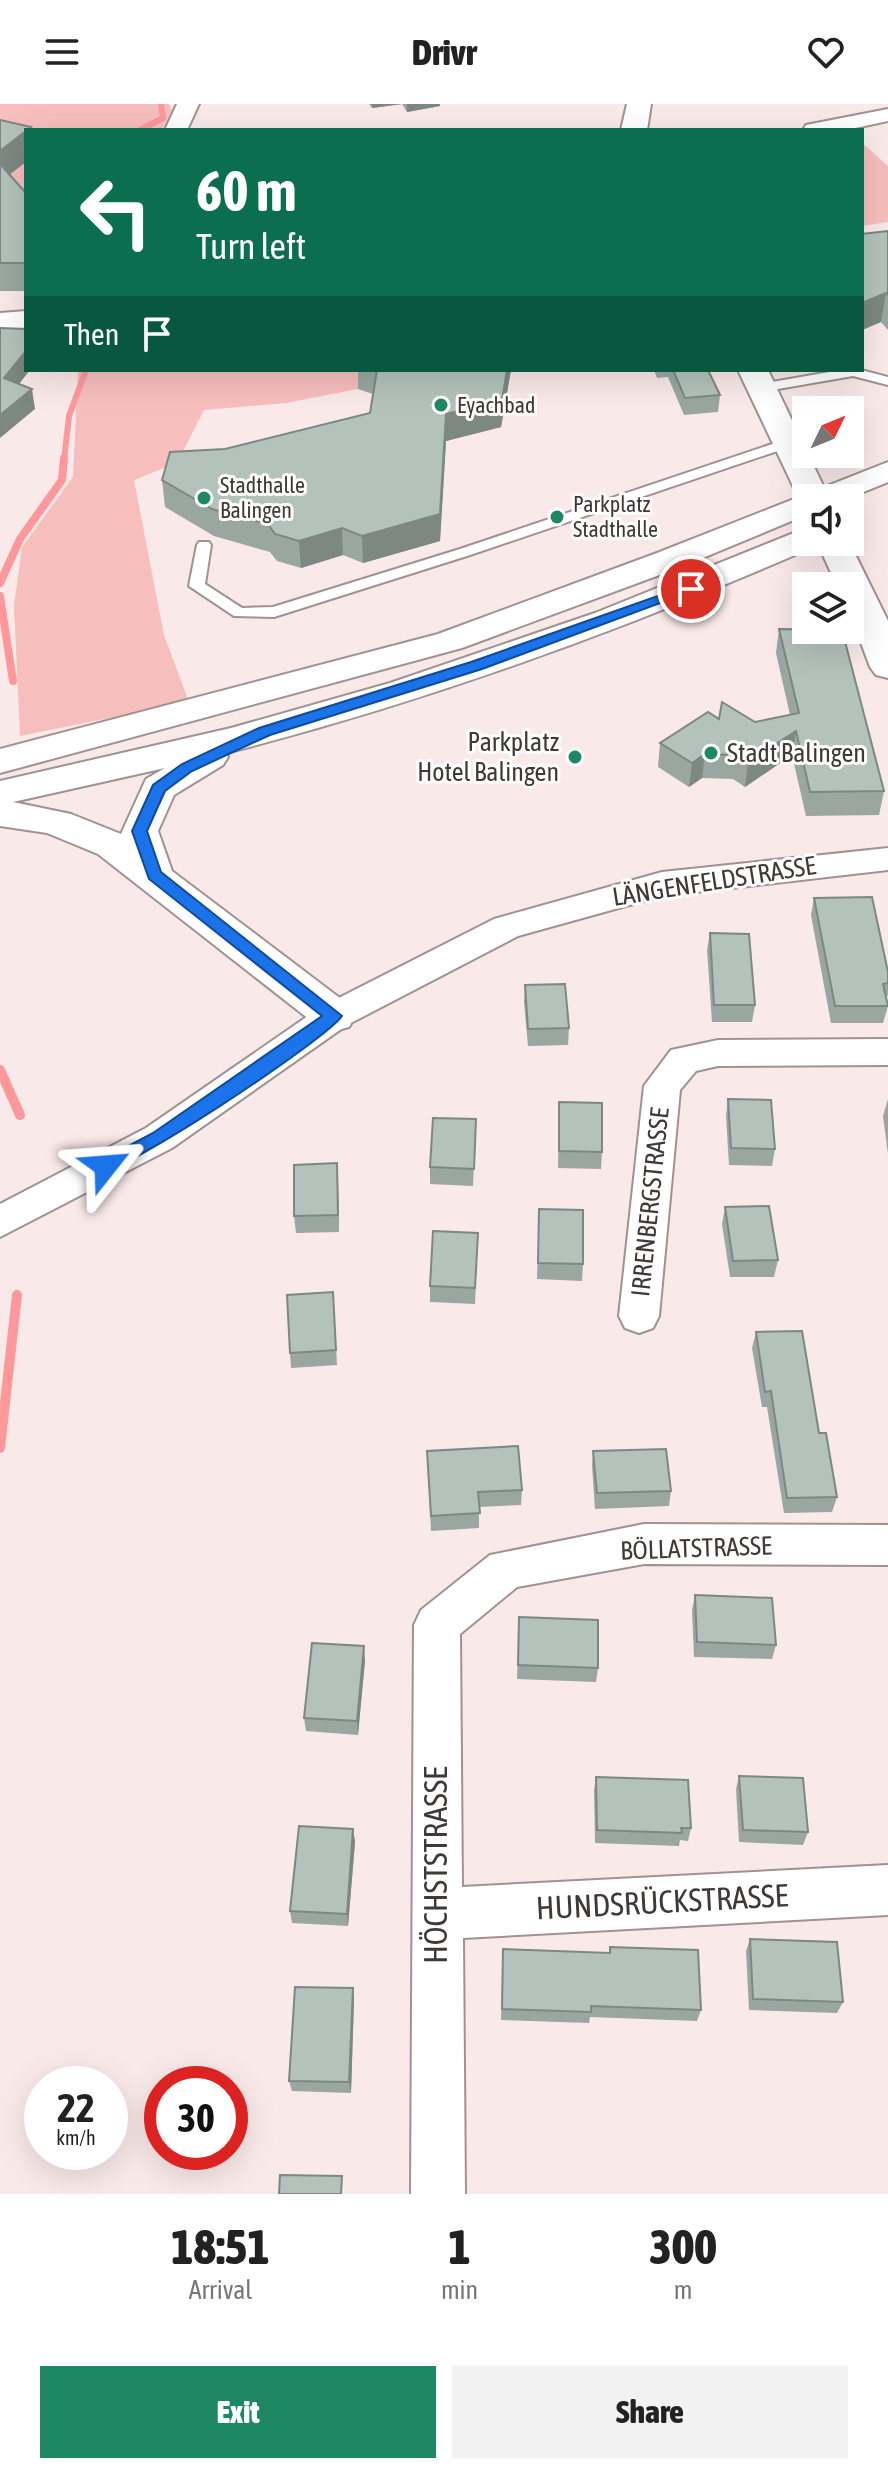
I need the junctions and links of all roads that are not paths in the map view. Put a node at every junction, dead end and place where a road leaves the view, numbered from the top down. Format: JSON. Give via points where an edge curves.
{"nodes":[{"id":1,"x":188,"y":104,"type":"edge"},
{"id":2,"x":639,"y":104,"type":"edge"},
{"id":3,"x":888,"y":115,"type":"edge"},
{"id":4,"x":177,"y":128,"type":"edge"},
{"id":5,"x":634,"y":128,"type":"edge"},
{"id":6,"x":824,"y":128,"type":"edge"},
{"id":7,"x":24,"y":320,"type":"edge"},
{"id":8,"x":0,"y":322,"type":"edge"},
{"id":9,"x":757,"y":379,"type":"edge"},
{"id":10,"x":888,"y":381,"type":"edge"},
{"id":11,"x":789,"y":447,"type":"junction"},
{"id":12,"x":888,"y":471,"type":"edge"},
{"id":13,"x":806,"y":484,"type":"edge"},
{"id":14,"x":856,"y":484,"type":"edge"},
{"id":15,"x":888,"y":502,"type":"edge"},
{"id":16,"x":792,"y":510,"type":"edge"},
{"id":17,"x":864,"y":513,"type":"edge"},
{"id":18,"x":792,"y":544,"type":"edge"},
{"id":19,"x":204,"y":545,"type":"dead end"},
{"id":20,"x":839,"y":556,"type":"edge"},
{"id":21,"x":888,"y":667,"type":"edge"},
{"id":22,"x":264,"y":731,"type":"junction"},
{"id":23,"x":0,"y":761,"type":"edge"},
{"id":24,"x":0,"y":793,"type":"edge"},
{"id":25,"x":0,"y":814,"type":"edge"},
{"id":26,"x":888,"y":859,"type":"edge"},
{"id":27,"x":154,"y":875,"type":"junction"},
{"id":28,"x":334,"y":1016,"type":"junction"},
{"id":29,"x":888,"y":1052,"type":"edge"},
{"id":30,"x":0,"y":1222,"type":"edge"},
{"id":31,"x":639,"y":1316,"type":"dead end"},
{"id":32,"x":888,"y":1545,"type":"edge"},
{"id":33,"x":506,"y":1569,"type":"joint"},
{"id":34,"x":888,"y":1890,"type":"edge"},
{"id":35,"x":435,"y":1914,"type":"junction"},
{"id":36,"x":438,"y":2194,"type":"edge"}],
"edges":[{"from":1,"to":4,"type":"street"},
{"from":2,"to":5,"type":"main road"},
{"from":3,"to":6,"type":"street"},
{"from":7,"to":8,"type":"main road"},
{"from":9,"to":10,"type":"lane","via":[[853,372]]},
{"from":9,"to":11,"type":"main road"},
{"from":11,"to":13,"type":"main road"},
{"from":11,"to":19,"type":"lane","via":[[274,612],[239,613],[197,586]]},
{"from":12,"to":14,"type":"main road"},
{"from":15,"to":17,"type":"main road"},
{"from":16,"to":23,"type":"main road","via":[[450,641]]},
{"from":18,"to":22,"type":"main road","via":[[677,595],[477,666]]},
{"from":20,"to":21,"type":"main road"},
{"from":22,"to":24,"type":"main road"},
{"from":22,"to":27,"type":"main road","via":[[187,768],[159,788],[139,831]]},
{"from":25,"to":27,"type":"main road","via":[[37,815],[73,825]]},
{"from":26,"to":28,"type":"street","name":"LÄNGENFELDSTRASSE","via":[[662,884],[591,901],[506,927]]},
{"from":27,"to":28,"type":"main road"},
{"from":28,"to":30,"type":"street","name":"LÄNGENFELDSTRASSE","via":[[159,1138]]},
{"from":29,"to":31,"type":"street","name":"IRRENBERGSTRASSE","via":[[718,1053],[684,1060],[662,1086]]},
{"from":32,"to":33,"type":"street","name":"BÖLLATSTRASSE","via":[[644,1544]]},
{"from":33,"to":35,"type":"street","name":"HÖCHSTSTRASSE","via":[[437,1625]]},
{"from":34,"to":35,"type":"street","name":"HUNDSRÜCKSTRASSE"},
{"from":35,"to":36,"type":"street","name":"HÖCHSTSTRASSE"}]}
